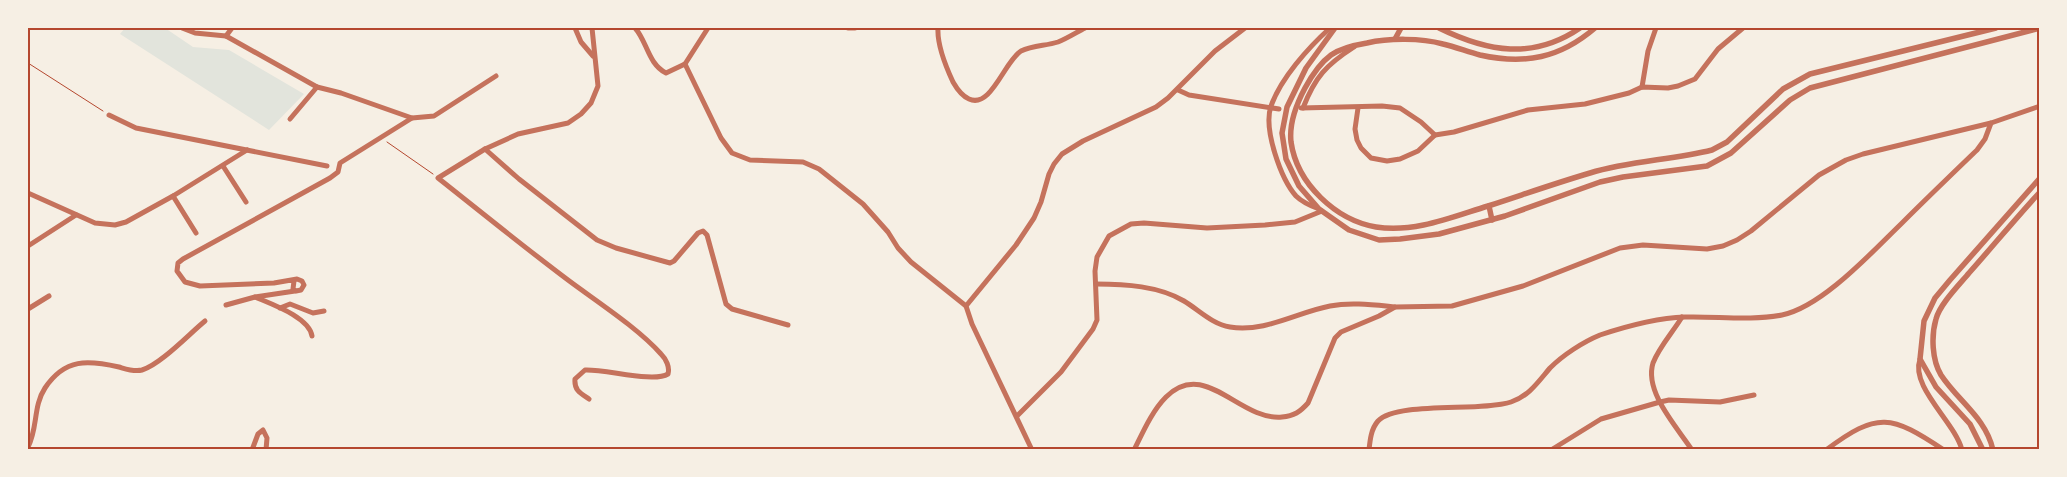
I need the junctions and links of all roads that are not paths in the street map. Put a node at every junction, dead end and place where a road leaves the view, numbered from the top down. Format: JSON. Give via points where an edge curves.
{"nodes":[{"id":1,"x":182,"y":28,"type":"edge"},
{"id":2,"x":232,"y":28,"type":"edge"},
{"id":3,"x":575,"y":28,"type":"edge"},
{"id":4,"x":592,"y":28,"type":"edge"},
{"id":5,"x":635,"y":28,"type":"edge"},
{"id":6,"x":708,"y":28,"type":"edge"},
{"id":7,"x":848,"y":28,"type":"edge"},
{"id":8,"x":855,"y":28,"type":"edge"},
{"id":9,"x":938,"y":28,"type":"edge"},
{"id":10,"x":1086,"y":28,"type":"edge"},
{"id":11,"x":1245,"y":28,"type":"edge"},
{"id":12,"x":1330,"y":28,"type":"edge"},
{"id":13,"x":1335,"y":28,"type":"edge"},
{"id":14,"x":1402,"y":28,"type":"edge"},
{"id":15,"x":1439,"y":28,"type":"edge"},
{"id":16,"x":1580,"y":28,"type":"edge"},
{"id":17,"x":1595,"y":28,"type":"edge"},
{"id":18,"x":1656,"y":28,"type":"edge"},
{"id":19,"x":1743,"y":28,"type":"edge"},
{"id":20,"x":1996,"y":28,"type":"edge"},
{"id":21,"x":2040,"y":28,"type":"edge"},
{"id":22,"x":226,"y":36,"type":"junction"},
{"id":23,"x":1395,"y":39,"type":"junction"},
{"id":24,"x":1358,"y":44,"type":"junction"},
{"id":25,"x":594,"y":57,"type":"junction"},
{"id":26,"x":685,"y":64,"type":"junction"},
{"id":27,"x":496,"y":76,"type":"dead end"},
{"id":28,"x":317,"y":87,"type":"junction"},
{"id":29,"x":1642,"y":87,"type":"junction"},
{"id":30,"x":1178,"y":90,"type":"junction"},
{"id":31,"x":2040,"y":106,"type":"edge"},
{"id":32,"x":1270,"y":108,"type":"junction"},
{"id":33,"x":1358,"y":108,"type":"junction"},
{"id":34,"x":1279,"y":109,"type":"dead end"},
{"id":35,"x":109,"y":115,"type":"road end"},
{"id":36,"x":412,"y":118,"type":"junction"},
{"id":37,"x":290,"y":119,"type":"dead end"},
{"id":38,"x":1991,"y":123,"type":"junction"},
{"id":39,"x":1435,"y":135,"type":"junction"},
{"id":40,"x":485,"y":149,"type":"junction"},
{"id":41,"x":247,"y":150,"type":"junction"},
{"id":42,"x":223,"y":166,"type":"junction"},
{"id":43,"x":326,"y":166,"type":"dead end"},
{"id":44,"x":2040,"y":178,"type":"edge"},
{"id":45,"x":2040,"y":192,"type":"edge"},
{"id":46,"x":28,"y":193,"type":"edge"},
{"id":47,"x":173,"y":196,"type":"junction"},
{"id":48,"x":246,"y":202,"type":"dead end"},
{"id":49,"x":1503,"y":202,"type":"junction"},
{"id":50,"x":1489,"y":206,"type":"junction"},
{"id":51,"x":1320,"y":210,"type":"junction"},
{"id":52,"x":76,"y":215,"type":"junction"},
{"id":53,"x":1505,"y":216,"type":"junction"},
{"id":54,"x":1492,"y":220,"type":"junction"},
{"id":55,"x":196,"y":233,"type":"dead end"},
{"id":56,"x":28,"y":246,"type":"edge"},
{"id":57,"x":294,"y":281,"type":"junction"},
{"id":58,"x":1096,"y":284,"type":"junction"},
{"id":59,"x":296,"y":291,"type":"junction"},
{"id":60,"x":49,"y":296,"type":"dead end"},
{"id":61,"x":255,"y":297,"type":"junction"},
{"id":62,"x":226,"y":305,"type":"dead end"},
{"id":63,"x":966,"y":306,"type":"junction"},
{"id":64,"x":280,"y":308,"type":"junction"},
{"id":65,"x":1395,"y":308,"type":"junction"},
{"id":66,"x":28,"y":309,"type":"edge"},
{"id":67,"x":324,"y":311,"type":"dead end"},
{"id":68,"x":1682,"y":317,"type":"junction"},
{"id":69,"x":205,"y":321,"type":"dead end"},
{"id":70,"x":788,"y":325,"type":"dead end"},
{"id":71,"x":1923,"y":332,"type":"junction"},
{"id":72,"x":1933,"y":334,"type":"junction"},
{"id":73,"x":312,"y":336,"type":"dead end"},
{"id":74,"x":1920,"y":359,"type":"junction"},
{"id":75,"x":1754,"y":395,"type":"dead end"},
{"id":76,"x":589,"y":399,"type":"dead end"},
{"id":77,"x":1660,"y":402,"type":"junction"},
{"id":78,"x":1017,"y":416,"type":"junction"},
{"id":79,"x":28,"y":447,"type":"edge"},
{"id":80,"x":252,"y":450,"type":"edge"},
{"id":81,"x":266,"y":450,"type":"edge"},
{"id":82,"x":1032,"y":450,"type":"edge"},
{"id":83,"x":1134,"y":450,"type":"edge"},
{"id":84,"x":1369,"y":450,"type":"edge"},
{"id":85,"x":1551,"y":450,"type":"edge"},
{"id":86,"x":1692,"y":450,"type":"edge"},
{"id":87,"x":1826,"y":450,"type":"edge"},
{"id":88,"x":1944,"y":450,"type":"edge"},
{"id":89,"x":1962,"y":450,"type":"edge"},
{"id":90,"x":1983,"y":450,"type":"edge"},
{"id":91,"x":1993,"y":450,"type":"edge"}],
"edges":[{"from":1,"to":22,"type":"street","via":[[194,33]]},
{"from":2,"to":22,"type":"street"},
{"from":3,"to":25,"type":"street","via":[[580,42]]},
{"from":4,"to":25,"type":"street"},
{"from":5,"to":26,"type":"street","via":[[661,70],[666,73]]},
{"from":6,"to":26,"type":"street"},
{"from":7,"to":8,"type":"street"},
{"from":9,"to":10,"type":"street","via":[[956,87],[963,96],[975,101],[989,94],[1005,68],[1020,52],[1059,42]]},
{"from":11,"to":30,"type":"street","via":[[1215,51]]},
{"from":12,"to":32,"type":"street","via":[[1297,63]]},
{"from":13,"to":51,"type":"street","via":[[1318,49],[1293,93],[1282,133],[1286,159],[1299,186]]},
{"from":14,"to":23,"type":"street"},
{"from":15,"to":16,"type":"street","via":[[1482,46],[1521,50],[1558,40]]},
{"from":17,"to":23,"type":"street","via":[[1559,52],[1525,60],[1479,55],[1441,43]]},
{"from":18,"to":29,"type":"street"},
{"from":19,"to":29,"type":"street","via":[[1718,49],[1695,79],[1668,88]]},
{"from":20,"to":49,"type":"street","via":[[1810,74],[1783,89],[1726,142],[1712,150],[1591,173]]},
{"from":21,"to":53,"type":"street","via":[[1810,88],[1794,96],[1731,153],[1707,166],[1600,182]]},
{"from":22,"to":28,"type":"street"},
{"from":23,"to":24,"type":"street"},
{"from":24,"to":33,"type":"street","via":[[1324,69],[1302,108]]},
{"from":24,"to":50,"type":"street","via":[[1332,54],[1324,61],[1308,82],[1295,111],[1291,142],[1301,170],[1313,189],[1350,220],[1382,228],[1418,226]]},
{"from":25,"to":40,"type":"street","via":[[598,86],[591,103],[581,114],[568,123],[525,132]]},
{"from":26,"to":63,"type":"street","via":[[720,138],[732,153],[750,160],[803,162],[819,169],[863,204],[911,262]]},
{"from":27,"to":36,"type":"street","via":[[434,116]]},
{"from":28,"to":36,"type":"street"},
{"from":28,"to":37,"type":"street"},
{"from":29,"to":39,"type":"street","via":[[1585,104],[1528,110]]},
{"from":30,"to":32,"type":"street","via":[[1189,95]]},
{"from":30,"to":63,"type":"street","via":[[1156,106],[1062,154],[1051,169],[1034,218]]},
{"from":31,"to":38,"type":"street"},
{"from":32,"to":34,"type":"street"},
{"from":32,"to":51,"type":"street","via":[[1272,145],[1278,165],[1297,197]]},
{"from":33,"to":39,"type":"street","via":[[1400,108]]},
{"from":33,"to":39,"type":"street","via":[[1357,140],[1366,154],[1378,160],[1400,159],[1425,146]]},
{"from":35,"to":41,"type":"street","via":[[136,128]]},
{"from":36,"to":57,"type":"street","via":[[340,163],[338,172],[330,178],[182,259],[177,271],[185,282],[200,286]]},
{"from":38,"to":65,"type":"street","via":[[1846,160],[1809,182],[1751,231],[1723,246],[1629,246],[1523,286],[1452,306]]},
{"from":38,"to":68,"type":"street","via":[[1977,150],[1869,255],[1812,301],[1784,315],[1760,318]]},
{"from":40,"to":70,"type":"street","via":[[597,240],[616,248],[670,263],[703,231],[726,304],[732,309]]},
{"from":40,"to":76,"type":"street","via":[[438,178],[654,346],[667,364],[668,374],[657,377],[585,370],[575,379],[574,385]]},
{"from":41,"to":42,"type":"street"},
{"from":41,"to":43,"type":"street"},
{"from":42,"to":47,"type":"street"},
{"from":42,"to":48,"type":"street"},
{"from":44,"to":71,"type":"street","via":[[1935,298],[1924,321]]},
{"from":45,"to":72,"type":"street","via":[[1951,294],[1936,317]]},
{"from":46,"to":52,"type":"street"},
{"from":47,"to":52,"type":"street","via":[[115,225],[95,223]]},
{"from":47,"to":55,"type":"street"},
{"from":49,"to":50,"type":"street"},
{"from":49,"to":53,"type":"street"},
{"from":50,"to":54,"type":"street"},
{"from":51,"to":54,"type":"street","via":[[1349,230],[1379,240],[1439,234]]},
{"from":51,"to":58,"type":"street","via":[[1296,222],[1265,225],[1207,228],[1131,224],[1110,236],[1102,246],[1094,271]]},
{"from":52,"to":56,"type":"street"},
{"from":53,"to":54,"type":"street"},
{"from":57,"to":59,"type":"street","via":[[292,285]]},
{"from":57,"to":59,"type":"street","via":[[301,280],[304,285],[302,290]]},
{"from":58,"to":65,"type":"street","via":[[1119,284],[1162,292],[1231,327],[1276,323],[1344,304]]},
{"from":58,"to":78,"type":"street","via":[[1097,320],[1093,329],[1061,372]]},
{"from":59,"to":61,"type":"street"},
{"from":60,"to":66,"type":"street"},
{"from":61,"to":62,"type":"street"},
{"from":61,"to":64,"type":"street"},
{"from":63,"to":78,"type":"street"},
{"from":64,"to":67,"type":"street","via":[[290,304],[315,313]]},
{"from":64,"to":73,"type":"street","via":[[302,322]]},
{"from":65,"to":83,"type":"street","via":[[1341,332],[1335,338],[1316,385],[1301,411],[1281,417],[1258,415],[1209,387],[1189,385],[1178,388],[1157,407]]},
{"from":68,"to":77,"type":"street","via":[[1653,364],[1653,388]]},
{"from":68,"to":84,"type":"street","via":[[1635,325],[1598,336],[1564,356],[1526,394],[1508,403],[1388,414],[1378,421],[1372,432]]},
{"from":69,"to":79,"type":"street","via":[[157,362],[144,369],[129,370],[87,361],[66,368],[49,383],[40,397]]},
{"from":71,"to":72,"type":"street"},
{"from":71,"to":74,"type":"street"},
{"from":72,"to":91,"type":"street","via":[[1940,373],[1986,429]]},
{"from":74,"to":89,"type":"street","via":[[1918,366],[1924,388],[1955,431]]},
{"from":74,"to":90,"type":"street","via":[[1936,387],[1970,424]]},
{"from":75,"to":77,"type":"street","via":[[1720,402]]},
{"from":77,"to":85,"type":"street","via":[[1600,419]]},
{"from":77,"to":86,"type":"street"},
{"from":78,"to":82,"type":"street"},
{"from":80,"to":81,"type":"street","via":[[263,430],[267,438]]},
{"from":87,"to":88,"type":"street","via":[[1862,426],[1886,421],[1905,426]]}]}
